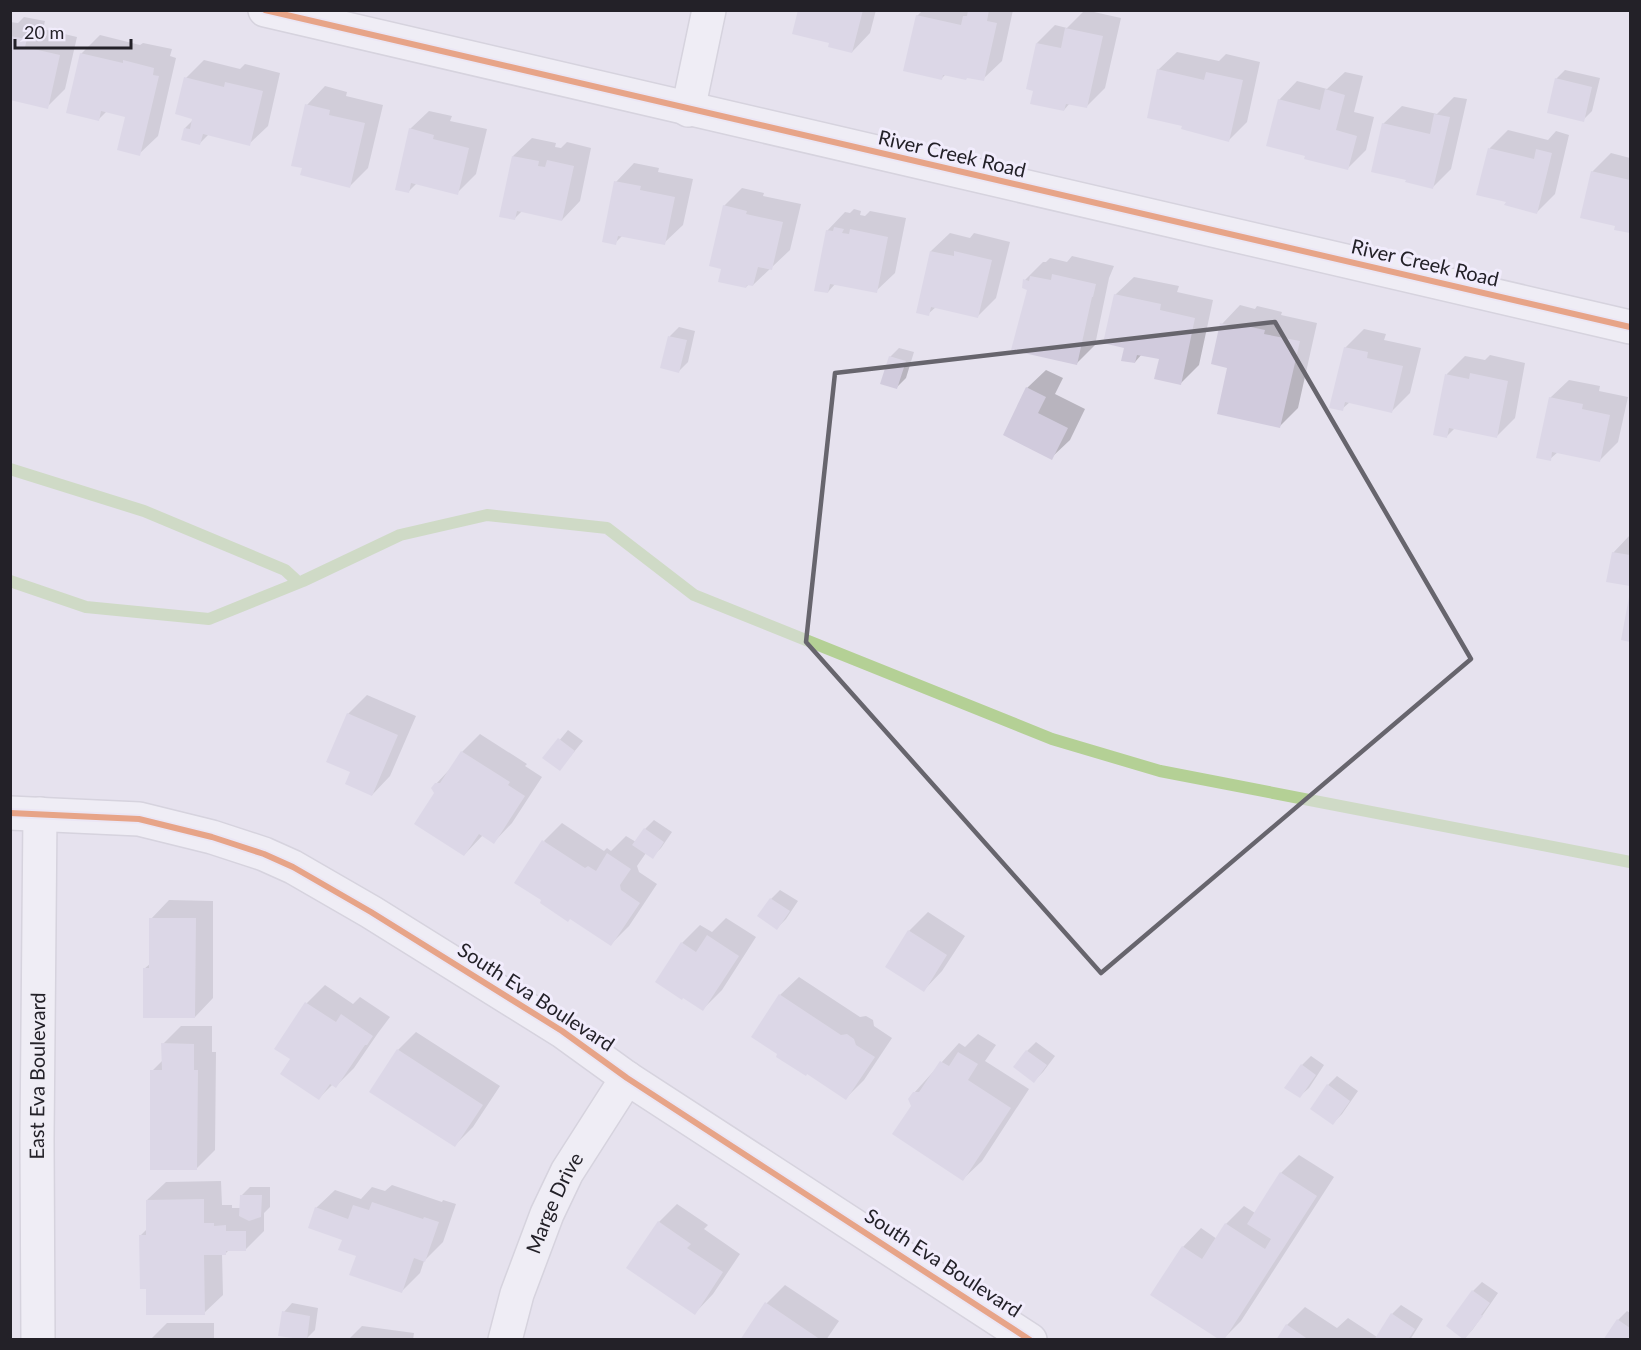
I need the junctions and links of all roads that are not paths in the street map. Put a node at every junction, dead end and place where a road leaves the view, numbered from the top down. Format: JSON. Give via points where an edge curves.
{"nodes":[{"id":1,"x":266,"y":10,"type":"edge"},
{"id":2,"x":710,"y":10,"type":"edge"},
{"id":3,"x":688,"y":110,"type":"junction"},
{"id":4,"x":1630,"y":327,"type":"edge"},
{"id":5,"x":25,"y":813,"type":"edge"},
{"id":6,"x":627,"y":1078,"type":"junction"},
{"id":7,"x":38,"y":1340,"type":"edge"},
{"id":8,"x":505,"y":1340,"type":"edge"},
{"id":9,"x":1030,"y":1340,"type":"edge"}],
"edges":[{"from":1,"to":3,"type":"street","name":"River Creek Road"},
{"from":2,"to":3,"type":"street"},
{"from":3,"to":4,"type":"street","name":"River Creek Road"},
{"from":5,"to":6,"type":"street","name":"South Eva Boulevard","via":[[139,819],[264,854],[371,912],[562,1031]]},
{"from":5,"to":7,"type":"street","name":"East Eva Boulevard","via":[[37,1139]]},
{"from":6,"to":8,"type":"street","name":"Marge Drive","via":[[567,1172],[547,1214],[517,1294]]},
{"from":6,"to":9,"type":"street","name":"South Eva Boulevard"}]}
